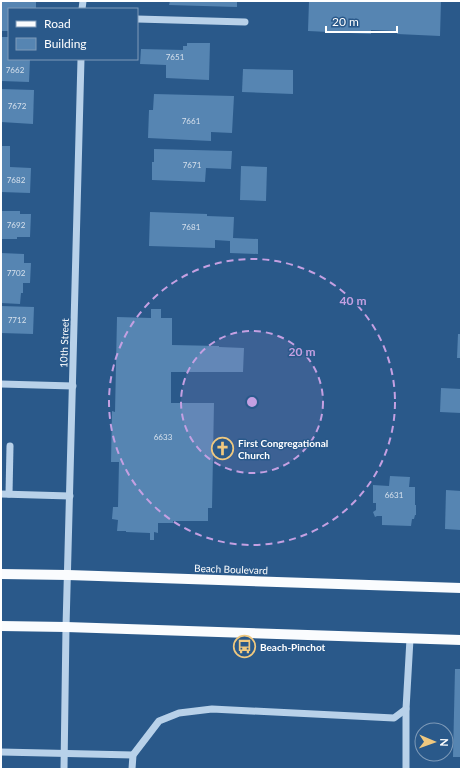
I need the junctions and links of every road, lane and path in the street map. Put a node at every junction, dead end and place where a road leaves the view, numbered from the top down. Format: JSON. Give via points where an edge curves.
{"nodes":[{"id":1,"x":138,"y":19,"type":"edge"},
{"id":2,"x":245,"y":22,"type":"dead end"},
{"id":3,"x":81,"y":60,"type":"edge"},
{"id":4,"x":1,"y":384,"type":"edge"},
{"id":5,"x":73,"y":386,"type":"junction"},
{"id":6,"x":10,"y":446,"type":"dead end"},
{"id":7,"x":1,"y":494,"type":"edge"},
{"id":8,"x":9,"y":494,"type":"junction"},
{"id":9,"x":70,"y":496,"type":"junction"},
{"id":10,"x":1,"y":574,"type":"edge"},
{"id":11,"x":68,"y":575,"type":"junction"},
{"id":12,"x":461,"y":588,"type":"edge"},
{"id":13,"x":1,"y":626,"type":"edge"},
{"id":14,"x":66,"y":627,"type":"junction"},
{"id":15,"x":410,"y":638,"type":"junction"},
{"id":16,"x":461,"y":640,"type":"edge"},
{"id":17,"x":406,"y":709,"type":"junction"},
{"id":18,"x":1,"y":752,"type":"edge"},
{"id":19,"x":64,"y":753,"type":"junction"},
{"id":20,"x":133,"y":755,"type":"junction"},
{"id":21,"x":64,"y":769,"type":"edge"},
{"id":22,"x":132,"y":769,"type":"edge"},
{"id":23,"x":406,"y":769,"type":"edge"}],
"edges":[{"from":1,"to":2,"type":"street"},
{"from":3,"to":5,"type":"street","name":"10th Street"},
{"from":4,"to":5,"type":"street"},
{"from":5,"to":9,"type":"street","name":"10th Street"},
{"from":6,"to":8,"type":"street"},
{"from":7,"to":8,"type":"street"},
{"from":8,"to":9,"type":"street"},
{"from":9,"to":11,"type":"street","name":"10th Street"},
{"from":10,"to":11,"type":"main road","name":"Beach Boulevard"},
{"from":11,"to":12,"type":"main road","name":"Beach Boulevard"},
{"from":11,"to":14,"type":"street","name":"10th Street"},
{"from":13,"to":14,"type":"main road"},
{"from":14,"to":15,"type":"main road"},
{"from":14,"to":19,"type":"street","name":"10th Street"},
{"from":15,"to":16,"type":"main road"},
{"from":15,"to":17,"type":"street"},
{"from":17,"to":20,"type":"street","via":[[394,718],[212,709],[179,713],[159,721]]},
{"from":17,"to":23,"type":"street"},
{"from":18,"to":19,"type":"street"},
{"from":19,"to":20,"type":"street"},
{"from":19,"to":21,"type":"street","name":"10th Street"},
{"from":20,"to":22,"type":"street"}]}
